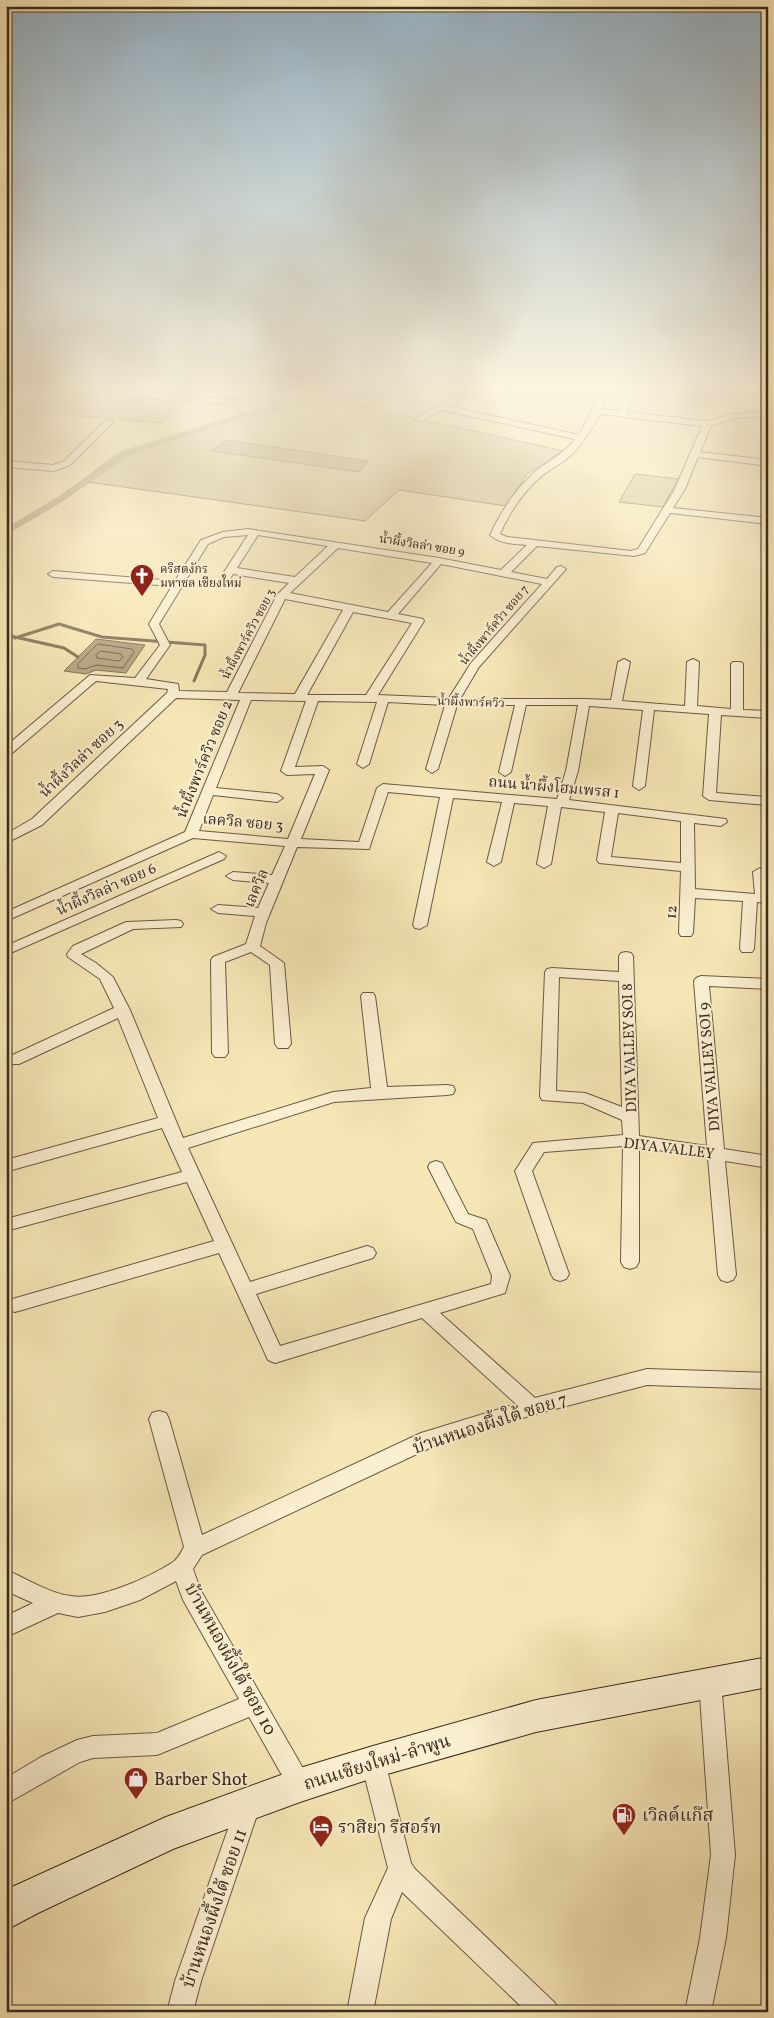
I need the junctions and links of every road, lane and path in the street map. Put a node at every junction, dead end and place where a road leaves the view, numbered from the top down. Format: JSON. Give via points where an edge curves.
{"nodes":[{"id":1,"x":530,"y":481,"type":"edge"},
{"id":2,"x":683,"y":481,"type":"edge"},
{"id":3,"x":668,"y":510,"type":"junction"},
{"id":4,"x":768,"y":522,"type":"edge"},
{"id":5,"x":255,"y":532,"type":"junction"},
{"id":6,"x":534,"y":544,"type":"junction"},
{"id":7,"x":335,"y":545,"type":"junction"},
{"id":8,"x":439,"y":561,"type":"junction"},
{"id":9,"x":561,"y":569,"type":"dead end"},
{"id":10,"x":230,"y":570,"type":"junction"},
{"id":11,"x":504,"y":573,"type":"junction"},
{"id":12,"x":53,"y":574,"type":"dead end"},
{"id":13,"x":224,"y":580,"type":"dead end"},
{"id":14,"x":298,"y":581,"type":"junction"},
{"id":15,"x":548,"y":582,"type":"junction"},
{"id":16,"x":180,"y":584,"type":"junction"},
{"id":17,"x":282,"y":595,"type":"junction"},
{"id":18,"x":350,"y":607,"type":"junction"},
{"id":19,"x":391,"y":614,"type":"junction"},
{"id":20,"x":624,"y":662,"type":"dead end"},
{"id":21,"x":693,"y":662,"type":"dead end"},
{"id":22,"x":737,"y":664,"type":"dead end"},
{"id":23,"x":139,"y":682,"type":"junction"},
{"id":24,"x":174,"y":694,"type":"junction"},
{"id":25,"x":231,"y":696,"type":"junction"},
{"id":26,"x":247,"y":696,"type":"junction"},
{"id":27,"x":299,"y":698,"type":"junction"},
{"id":28,"x":313,"y":698,"type":"junction"},
{"id":29,"x":370,"y":698,"type":"junction"},
{"id":30,"x":384,"y":698,"type":"junction"},
{"id":31,"x":452,"y":702,"type":"junction"},
{"id":32,"x":584,"y":702,"type":"junction"},
{"id":33,"x":521,"y":703,"type":"junction"},
{"id":34,"x":616,"y":704,"type":"junction"},
{"id":35,"x":649,"y":706,"type":"junction"},
{"id":36,"x":690,"y":709,"type":"junction"},
{"id":37,"x":715,"y":711,"type":"junction"},
{"id":38,"x":737,"y":713,"type":"junction"},
{"id":39,"x":768,"y":715,"type":"edge"},
{"id":40,"x":6,"y":752,"type":"edge"},
{"id":41,"x":363,"y":764,"type":"dead end"},
{"id":42,"x":432,"y":769,"type":"dead end"},
{"id":43,"x":505,"y":772,"type":"dead end"},
{"id":44,"x":639,"y":786,"type":"dead end"},
{"id":45,"x":383,"y":788,"type":"joint"},
{"id":46,"x":208,"y":791,"type":"junction"},
{"id":47,"x":447,"y":794,"type":"junction"},
{"id":48,"x":277,"y":798,"type":"dead end"},
{"id":49,"x":509,"y":798,"type":"junction"},
{"id":50,"x":768,"y":801,"type":"edge"},
{"id":51,"x":558,"y":802,"type":"junction"},
{"id":52,"x":612,"y":808,"type":"junction"},
{"id":53,"x":687,"y":817,"type":"junction"},
{"id":54,"x":721,"y":822,"type":"dead end"},
{"id":55,"x":191,"y":834,"type":"junction"},
{"id":56,"x":6,"y":840,"type":"edge"},
{"id":57,"x":293,"y":843,"type":"junction"},
{"id":58,"x":219,"y":856,"type":"dead end"},
{"id":59,"x":494,"y":862,"type":"dead end"},
{"id":60,"x":544,"y":864,"type":"dead end"},
{"id":61,"x":688,"y":868,"type":"junction"},
{"id":62,"x":760,"y":872,"type":"dead end"},
{"id":63,"x":233,"y":876,"type":"dead end"},
{"id":64,"x":277,"y":879,"type":"junction"},
{"id":65,"x":688,"y":893,"type":"junction"},
{"id":66,"x":760,"y":898,"type":"edge"},
{"id":67,"x":218,"y":910,"type":"dead end"},
{"id":68,"x":263,"y":913,"type":"junction"},
{"id":69,"x":6,"y":917,"type":"edge"},
{"id":70,"x":176,"y":924,"type":"dead end"},
{"id":71,"x":420,"y":925,"type":"dead end"},
{"id":72,"x":686,"y":933,"type":"dead end"},
{"id":73,"x":252,"y":947,"type":"junction"},
{"id":74,"x":747,"y":949,"type":"dead end"},
{"id":75,"x":8,"y":950,"type":"edge"},
{"id":76,"x":626,"y":956,"type":"dead end"},
{"id":77,"x":627,"y":977,"type":"junction"},
{"id":78,"x":768,"y":984,"type":"edge"},
{"id":79,"x":368,"y":996,"type":"dead end"},
{"id":80,"x":122,"y":1010,"type":"junction"},
{"id":81,"x":283,"y":1044,"type":"dead end"},
{"id":82,"x":220,"y":1053,"type":"dead end"},
{"id":83,"x":13,"y":1060,"type":"dead end"},
{"id":84,"x":447,"y":1090,"type":"dead end"},
{"id":85,"x":380,"y":1093,"type":"junction"},
{"id":86,"x":631,"y":1118,"type":"junction"},
{"id":87,"x":167,"y":1122,"type":"junction"},
{"id":88,"x":631,"y":1140,"type":"junction"},
{"id":89,"x":178,"y":1145,"type":"junction"},
{"id":90,"x":717,"y":1153,"type":"junction"},
{"id":91,"x":768,"y":1162,"type":"edge"},
{"id":92,"x":12,"y":1164,"type":"dead end"},
{"id":93,"x":436,"y":1167,"type":"dead end"},
{"id":94,"x":192,"y":1176,"type":"junction"},
{"id":95,"x":7,"y":1225,"type":"edge"},
{"id":96,"x":224,"y":1245,"type":"junction"},
{"id":97,"x":367,"y":1253,"type":"dead end"},
{"id":98,"x":630,"y":1262,"type":"dead end"},
{"id":99,"x":560,"y":1274,"type":"dead end"},
{"id":100,"x":727,"y":1275,"type":"dead end"},
{"id":101,"x":244,"y":1291,"type":"junction"},
{"id":102,"x":15,"y":1305,"type":"dead end"},
{"id":103,"x":425,"y":1310,"type":"junction"},
{"id":104,"x":768,"y":1381,"type":"edge"},
{"id":105,"x":532,"y":1407,"type":"junction"},
{"id":106,"x":159,"y":1419,"type":"dead end"},
{"id":107,"x":195,"y":1548,"type":"junction"},
{"id":108,"x":182,"y":1568,"type":"junction"},
{"id":109,"x":6,"y":1580,"type":"edge"},
{"id":110,"x":57,"y":1602,"type":"junction"},
{"id":111,"x":6,"y":1627,"type":"edge"},
{"id":112,"x":768,"y":1672,"type":"edge"},
{"id":113,"x":710,"y":1681,"type":"junction"},
{"id":114,"x":254,"y":1704,"type":"junction"},
{"id":115,"x":373,"y":1762,"type":"junction"},
{"id":116,"x":300,"y":1785,"type":"junction"},
{"id":117,"x":6,"y":1792,"type":"edge"},
{"id":118,"x":249,"y":1804,"type":"junction"},
{"id":119,"x":400,"y":1868,"type":"junction"},
{"id":120,"x":6,"y":1912,"type":"edge"},
{"id":121,"x":180,"y":2012,"type":"edge"},
{"id":122,"x":360,"y":2012,"type":"edge"},
{"id":123,"x":546,"y":2012,"type":"edge"},
{"id":124,"x":698,"y":2012,"type":"edge"}],
"edges":[{"from":1,"to":6,"type":"street","via":[[495,535],[505,540]]},
{"from":2,"to":3,"type":"street"},
{"from":3,"to":4,"type":"street"},
{"from":3,"to":6,"type":"street","via":[[642,551],[631,554]]},
{"from":5,"to":7,"type":"street","name":"น้ำผึ้งวิลล่า ซอย 9"},
{"from":5,"to":10,"type":"street"},
{"from":5,"to":16,"type":"street","name":"น้ำผึ้งวิลล่า ซอย 9","via":[[216,535],[204,542]]},
{"from":6,"to":11,"type":"street"},
{"from":7,"to":8,"type":"street","name":"น้ำผึ้งวิลล่า ซอย 9"},
{"from":7,"to":14,"type":"street","name":"น้ำผึ้งพาร์ควิว ซอย 3"},
{"from":8,"to":11,"type":"street","name":"น้ำผึ้งวิลล่า ซอย 9"},
{"from":8,"to":19,"type":"street"},
{"from":9,"to":15,"type":"street","name":"น้ำผึ้งพาร์ควิว ซอย 7"},
{"from":10,"to":13,"type":"street"},
{"from":10,"to":14,"type":"street"},
{"from":11,"to":15,"type":"street","name":"น้ำผึ้งวิลล่า ซอย 9"},
{"from":12,"to":16,"type":"street"},
{"from":14,"to":17,"type":"street","name":"น้ำผึ้งพาร์ควิว ซอย 3"},
{"from":15,"to":31,"type":"street","name":"น้ำผึ้งพาร์ควิว ซอย 7","via":[[475,665]]},
{"from":16,"to":23,"type":"street","name":"น้ำผึ้งวิลล่า ซอย 9","via":[[154,624],[164,642]]},
{"from":17,"to":18,"type":"street"},
{"from":17,"to":25,"type":"street","name":"น้ำผึ้งพาร์ควิว ซอย 3"},
{"from":18,"to":19,"type":"street"},
{"from":18,"to":27,"type":"street"},
{"from":19,"to":29,"type":"street","via":[[419,621]]},
{"from":20,"to":34,"type":"street"},
{"from":21,"to":36,"type":"street"},
{"from":22,"to":38,"type":"street"},
{"from":23,"to":24,"type":"street","via":[[174,686]]},
{"from":23,"to":40,"type":"street","via":[[94,677]]},
{"from":24,"to":25,"type":"street","name":"น้ำผึ้งพาร์ควิว"},
{"from":24,"to":56,"type":"street","name":"น้ำผึ้งวิลล่า ซอย 3","via":[[37,822]]},
{"from":25,"to":26,"type":"street","name":"น้ำผึ้งพาร์ควิว"},
{"from":26,"to":27,"type":"street","name":"น้ำผึ้งพาร์ควิว"},
{"from":26,"to":46,"type":"street","name":"น้ำผึ้งพาร์ควิว ซอย 2"},
{"from":27,"to":28,"type":"street","name":"น้ำผึ้งพาร์ควิว"},
{"from":28,"to":29,"type":"street","name":"น้ำผึ้งพาร์ควิว"},
{"from":28,"to":57,"type":"street","name":"เลควิล","via":[[287,771],[323,770]]},
{"from":29,"to":30,"type":"street","name":"น้ำผึ้งพาร์ควิว"},
{"from":30,"to":31,"type":"street","name":"น้ำผึ้งพาร์ควิว"},
{"from":30,"to":41,"type":"street"},
{"from":31,"to":33,"type":"street","name":"น้ำผึ้งพาร์ควิว"},
{"from":31,"to":42,"type":"street","name":"น้ำผึ้งพาร์ควิว ซอย 7"},
{"from":32,"to":33,"type":"street","name":"น้ำผึ้งพาร์ควิว"},
{"from":32,"to":34,"type":"street","name":"น้ำผึ้งพาร์ควิว"},
{"from":32,"to":51,"type":"street","via":[[572,771]]},
{"from":33,"to":43,"type":"street"},
{"from":34,"to":35,"type":"street","name":"น้ำผึ้งพาร์ควิว"},
{"from":35,"to":36,"type":"street","name":"น้ำผึ้งพาร์ควิว"},
{"from":35,"to":44,"type":"street"},
{"from":36,"to":37,"type":"street","name":"น้ำผึ้งพาร์ควิว"},
{"from":37,"to":38,"type":"street","name":"น้ำผึ้งพาร์ควิว"},
{"from":37,"to":50,"type":"street","via":[[709,796]]},
{"from":38,"to":39,"type":"street","name":"น้ำผึ้งพาร์ควิว"},
{"from":45,"to":47,"type":"street","name":"ถนน น้ำผึ้งโฮมเพรส 1"},
{"from":45,"to":57,"type":"street","name":"เลควิล ซอย 3","via":[[364,846]]},
{"from":46,"to":48,"type":"street"},
{"from":46,"to":55,"type":"street","name":"น้ำผึ้งพาร์ควิว ซอย 2"},
{"from":47,"to":49,"type":"street","name":"ถนน น้ำผึ้งโฮมเพรส 1"},
{"from":47,"to":71,"type":"street"},
{"from":49,"to":51,"type":"street","name":"ถนน น้ำผึ้งโฮมเพรส 1"},
{"from":49,"to":59,"type":"street"},
{"from":51,"to":52,"type":"street","name":"ถนน น้ำผึ้งโฮมเพรส 1"},
{"from":51,"to":60,"type":"street"},
{"from":52,"to":53,"type":"street","name":"ถนน น้ำผึ้งโฮมเพรส 1"},
{"from":52,"to":61,"type":"street","via":[[604,860]]},
{"from":53,"to":54,"type":"street","name":"ถนน น้ำผึ้งโฮมเพรส 1"},
{"from":53,"to":61,"type":"street","name":"12"},
{"from":55,"to":57,"type":"street","name":"เลควิล ซอย 3"},
{"from":55,"to":69,"type":"street"},
{"from":57,"to":64,"type":"street","name":"เลควิล"},
{"from":58,"to":75,"type":"street","name":"น้ำผึ้งวิลล่า ซอย 6"},
{"from":61,"to":65,"type":"street","name":"12"},
{"from":62,"to":66,"type":"street"},
{"from":63,"to":64,"type":"street"},
{"from":64,"to":68,"type":"street","name":"เลควิล"},
{"from":65,"to":66,"type":"street"},
{"from":65,"to":72,"type":"street","name":"12"},
{"from":66,"to":74,"type":"street"},
{"from":67,"to":68,"type":"street"},
{"from":68,"to":73,"type":"street","name":"เลควิล"},
{"from":70,"to":80,"type":"street","via":[[131,925],[78,949],[74,954],[106,977]]},
{"from":73,"to":81,"type":"street","via":[[277,963]]},
{"from":73,"to":82,"type":"street","via":[[218,960]]},
{"from":76,"to":77,"type":"street","name":"DIYA VALLEY SOI 8"},
{"from":77,"to":86,"type":"street","name":"DIYA VALLEY SOI 8"},
{"from":77,"to":86,"type":"street","via":[[552,972],[548,1096],[585,1098]]},
{"from":78,"to":90,"type":"street","name":"DIYA VALLEY SOI 9","via":[[701,981]]},
{"from":79,"to":85,"type":"street"},
{"from":80,"to":83,"type":"street"},
{"from":80,"to":87,"type":"street"},
{"from":84,"to":85,"type":"street"},
{"from":85,"to":89,"type":"street","via":[[333,1097]]},
{"from":86,"to":88,"type":"street","name":"DIYA VALLEY SOI 8"},
{"from":87,"to":89,"type":"street"},
{"from":87,"to":92,"type":"street"},
{"from":88,"to":90,"type":"street","name":"DIYA VALLEY"},
{"from":88,"to":98,"type":"street","name":"DIYA VALLEY SOI 8"},
{"from":88,"to":99,"type":"street","name":"DIYA VALLEY","via":[[539,1146],[523,1171]]},
{"from":89,"to":94,"type":"street"},
{"from":90,"to":91,"type":"street","name":"DIYA VALLEY"},
{"from":90,"to":100,"type":"street","name":"DIYA VALLEY SOI 9"},
{"from":93,"to":103,"type":"street","via":[[462,1218],[480,1225],[501,1276],[499,1288]]},
{"from":94,"to":95,"type":"street"},
{"from":94,"to":96,"type":"street"},
{"from":96,"to":101,"type":"street"},
{"from":96,"to":102,"type":"street"},
{"from":97,"to":101,"type":"street"},
{"from":101,"to":103,"type":"street","via":[[275,1355]]},
{"from":103,"to":105,"type":"street"},
{"from":104,"to":105,"type":"street","name":"บ้านหนองผึ้งใต้ ซอย 7","via":[[647,1377]]},
{"from":105,"to":107,"type":"street","name":"บ้านหนองผึ้งใต้ ซอย 7","via":[[428,1439]]},
{"from":106,"to":107,"type":"street"},
{"from":107,"to":108,"type":"street"},
{"from":108,"to":110,"type":"street","name":"บ้านหนองผึ้งใต้ ซอย 10","via":[[111,1602],[77,1608]]},
{"from":108,"to":114,"type":"street","name":"บ้านหนองผึ้งใต้ ซอย 10","via":[[191,1593]]},
{"from":109,"to":110,"type":"street","name":"บ้านหนองผึ้งใต้ ซอย 10"},
{"from":110,"to":111,"type":"street"},
{"from":112,"to":113,"type":"main road","name":"ถนนเชียงใหม่-ลำพูน"},
{"from":113,"to":115,"type":"main road","name":"ถนนเชียงใหม่-ลำพูน","via":[[536,1716]]},
{"from":113,"to":124,"type":"street","via":[[723,1856],[713,1938]]},
{"from":114,"to":116,"type":"street","name":"บ้านหนองผึ้งใต้ ซอย 10"},
{"from":114,"to":117,"type":"street","via":[[157,1744],[93,1747],[77,1751]]},
{"from":115,"to":116,"type":"main road","name":"ถนนเชียงใหม่-ลำพูน"},
{"from":115,"to":119,"type":"street"},
{"from":116,"to":118,"type":"main road","name":"ถนนเชียงใหม่-ลำพูน"},
{"from":118,"to":120,"type":"main road","name":"ถนนเชียงใหม่-ลำพูน","via":[[166,1834]]},
{"from":118,"to":121,"type":"street","name":"บ้านหนองผึ้งใต้ ซอย 11"},
{"from":119,"to":122,"type":"street","via":[[378,1918]]},
{"from":119,"to":123,"type":"street","via":[[406,1878]]}]}
